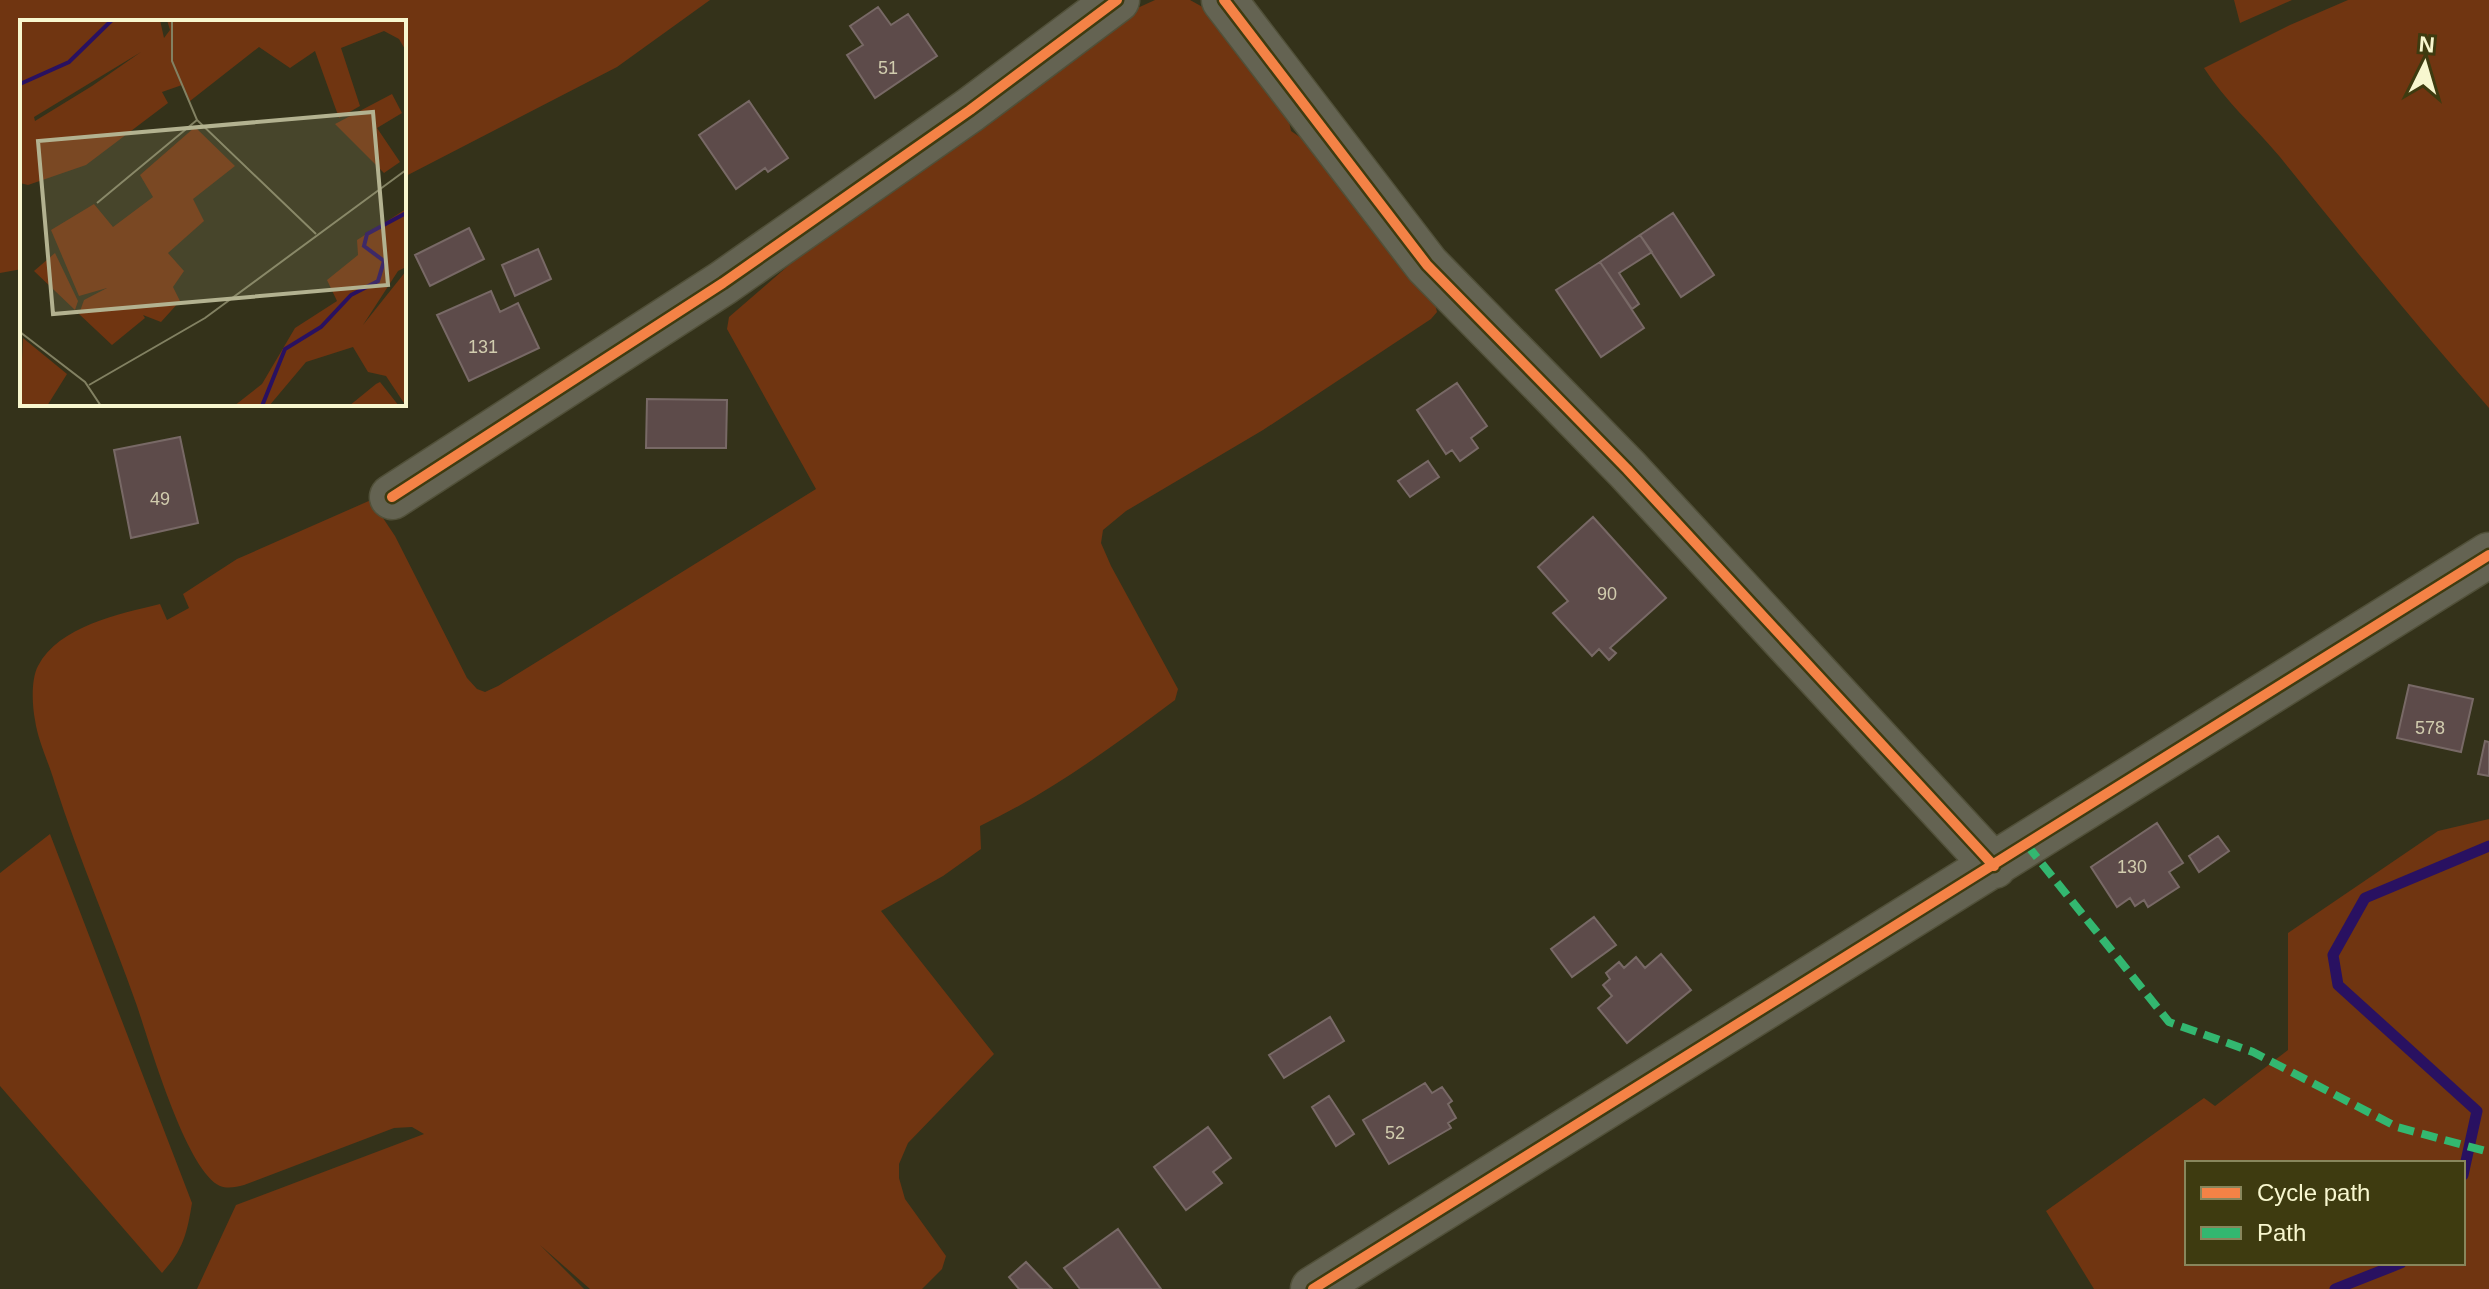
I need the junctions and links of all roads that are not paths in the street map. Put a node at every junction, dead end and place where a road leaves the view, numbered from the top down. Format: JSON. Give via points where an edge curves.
{"nodes":[{"id":1,"x":1117,"y":0,"type":"edge"},
{"id":2,"x":1224,"y":0,"type":"edge"},
{"id":3,"x":392,"y":497,"type":"dead end"},
{"id":4,"x":2489,"y":555,"type":"edge"},
{"id":5,"x":1994,"y":866,"type":"junction"},
{"id":6,"x":1313,"y":1289,"type":"edge"}],
"edges":[{"from":1,"to":3,"type":"street","via":[[723,283]]},
{"from":2,"to":5,"type":"street","via":[[1427,265],[1627,469]]},
{"from":4,"to":5,"type":"street"},
{"from":5,"to":6,"type":"street"}]}
